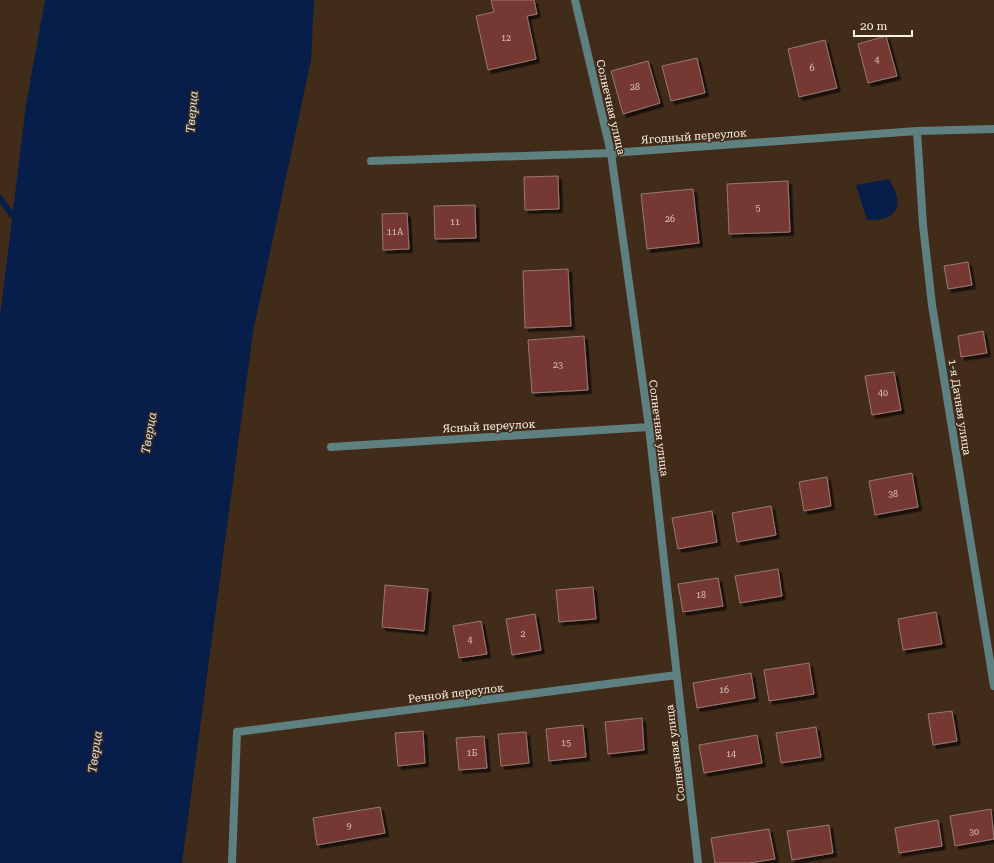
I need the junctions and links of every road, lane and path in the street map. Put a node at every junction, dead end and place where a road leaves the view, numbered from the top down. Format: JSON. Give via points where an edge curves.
{"nodes":[{"id":1,"x":574,"y":0,"type":"edge"},
{"id":2,"x":994,"y":130,"type":"edge"},
{"id":3,"x":917,"y":131,"type":"junction"},
{"id":4,"x":611,"y":153,"type":"junction"},
{"id":5,"x":371,"y":161,"type":"dead end"},
{"id":6,"x":649,"y":427,"type":"junction"},
{"id":7,"x":331,"y":447,"type":"dead end"},
{"id":8,"x":677,"y":675,"type":"junction"},
{"id":9,"x":994,"y":686,"type":"edge"},
{"id":10,"x":232,"y":863,"type":"edge"},
{"id":11,"x":698,"y":863,"type":"edge"}],
"edges":[{"from":1,"to":4,"type":"street","name":"Солнечная улица"},
{"from":2,"to":3,"type":"street","name":"Ягодный переулок"},
{"from":3,"to":4,"type":"street","name":"Ягодный переулок"},
{"from":3,"to":9,"type":"street","name":"1-я Дачная улица","via":[[923,225],[932,305]]},
{"from":4,"to":5,"type":"street","name":"Ягодный переулок"},
{"from":4,"to":6,"type":"street","name":"Солнечная улица"},
{"from":6,"to":7,"type":"street","name":"Ясный переулок"},
{"from":6,"to":8,"type":"street","name":"Солнечная улица"},
{"from":8,"to":10,"type":"street","name":"Речной переулок","via":[[237,732]]},
{"from":8,"to":11,"type":"street","name":"Солнечная улица"}]}
